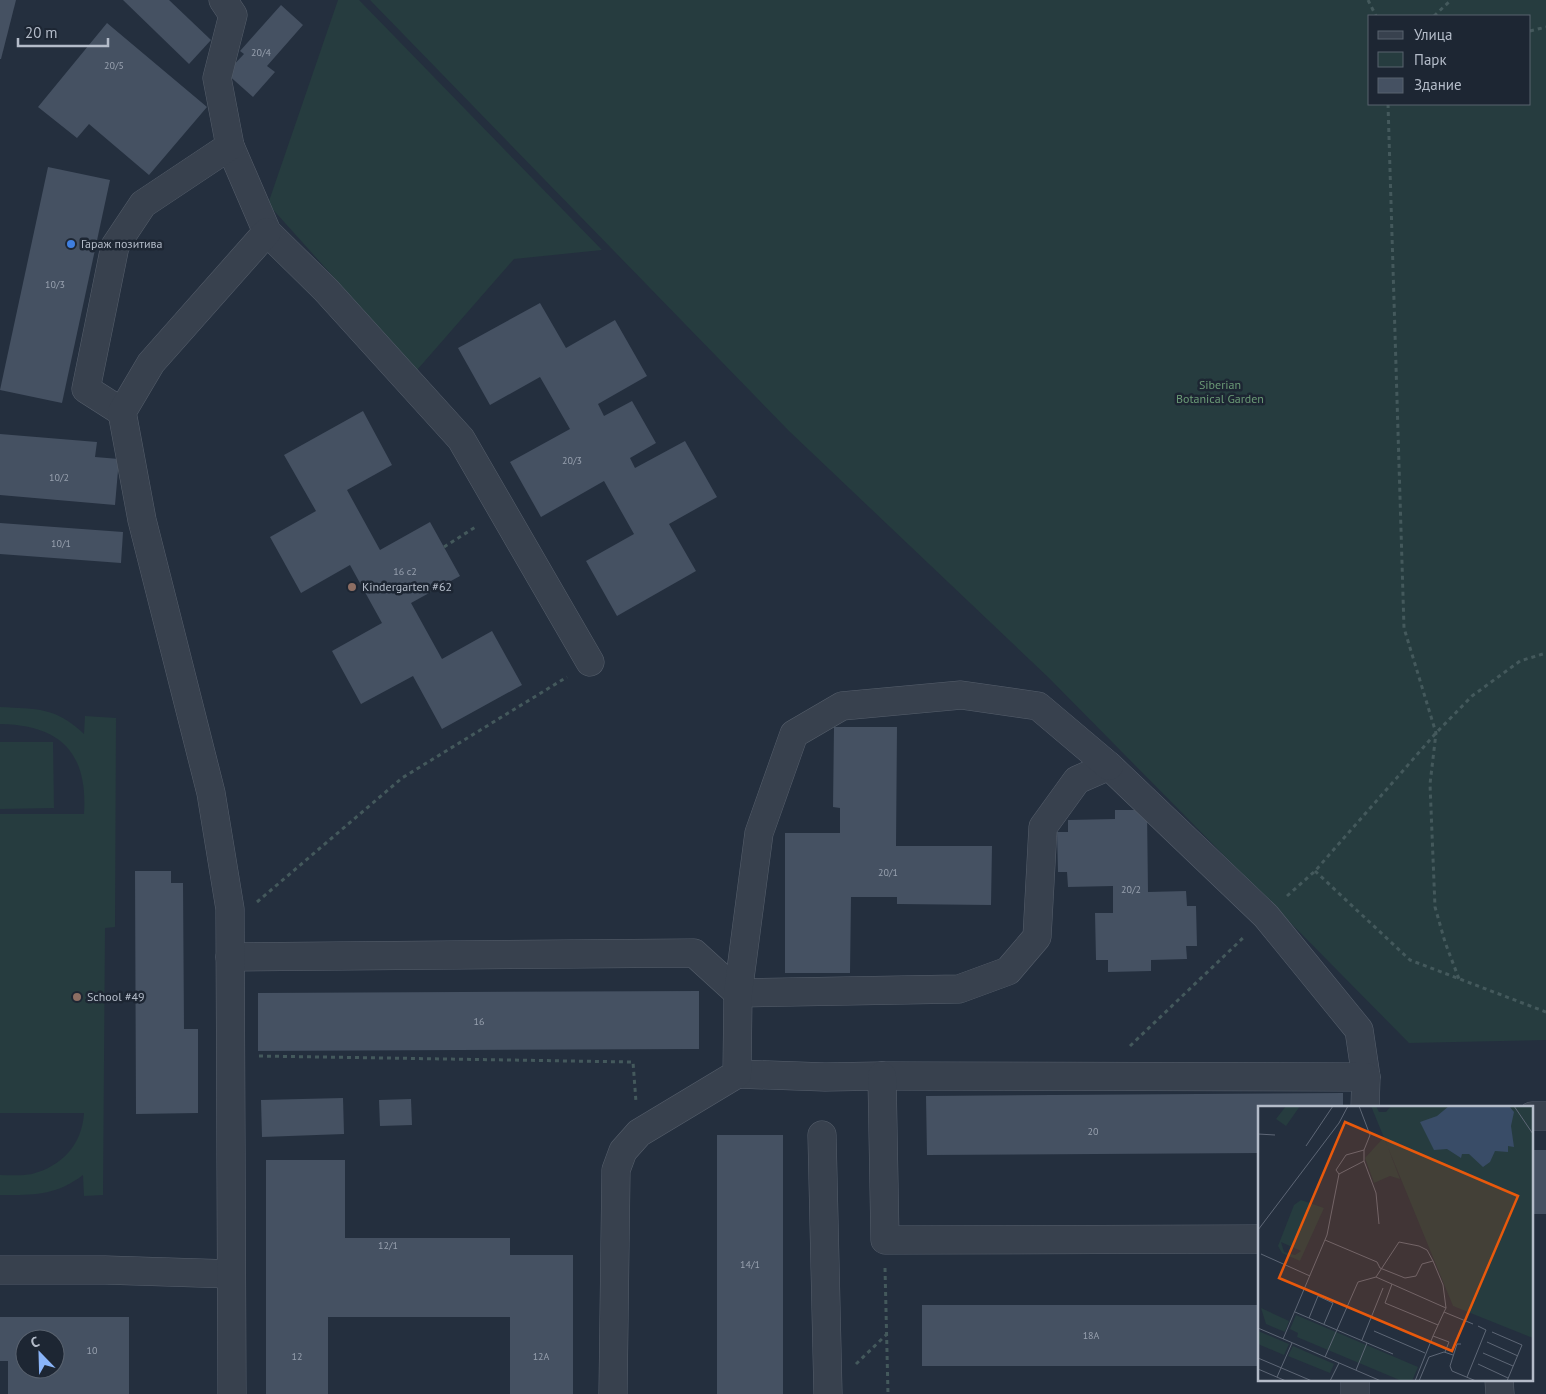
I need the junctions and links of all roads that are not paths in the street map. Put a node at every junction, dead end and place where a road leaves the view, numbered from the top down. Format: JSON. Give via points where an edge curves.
{"nodes":[{"id":1,"x":223,"y":0,"type":"edge"},
{"id":2,"x":230,"y":146,"type":"junction"},
{"id":3,"x":267,"y":232,"type":"junction"},
{"id":4,"x":122,"y":412,"type":"junction"},
{"id":5,"x":590,"y":662,"type":"road end"},
{"id":6,"x":1109,"y":766,"type":"junction"},
{"id":7,"x":230,"y":957,"type":"junction"},
{"id":8,"x":738,"y":993,"type":"junction"},
{"id":9,"x":737,"y":1074,"type":"junction"},
{"id":10,"x":882,"y":1076,"type":"junction"},
{"id":11,"x":1366,"y":1077,"type":"junction"},
{"id":12,"x":1365,"y":1106,"type":"edge"},
{"id":13,"x":822,"y":1135,"type":"dead end"},
{"id":14,"x":1258,"y":1239,"type":"edge"},
{"id":15,"x":0,"y":1270,"type":"edge"},
{"id":16,"x":231,"y":1274,"type":"junction"},
{"id":17,"x":232,"y":1394,"type":"edge"},
{"id":18,"x":613,"y":1394,"type":"edge"},
{"id":19,"x":828,"y":1394,"type":"edge"}],
"edges":[{"from":1,"to":2,"type":"lane","via":[[233,15],[217,78]]},
{"from":2,"to":3,"type":"lane"},
{"from":2,"to":4,"type":"lane","via":[[143,204],[115,246],[86,389]]},
{"from":3,"to":4,"type":"lane","via":[[150,363]]},
{"from":3,"to":5,"type":"lane","via":[[326,290],[461,439]]},
{"from":4,"to":7,"type":"lane","via":[[142,520],[211,793],[230,909]]},
{"from":6,"to":8,"type":"lane","via":[[1077,780],[1042,827],[1037,937],[1008,971],[959,989]]},
{"from":6,"to":8,"type":"lane","via":[[1038,706],[961,695],[842,706],[794,734],[759,833]]},
{"from":6,"to":11,"type":"lane","via":[[1266,916],[1359,1030]]},
{"from":7,"to":8,"type":"lane","via":[[694,953]]},
{"from":7,"to":16,"type":"lane"},
{"from":8,"to":9,"type":"lane"},
{"from":9,"to":10,"type":"lane"},
{"from":9,"to":18,"type":"lane","via":[[639,1133],[623,1151],[616,1170]]},
{"from":10,"to":11,"type":"lane"},
{"from":10,"to":14,"type":"lane","via":[[884,1240]]},
{"from":11,"to":12,"type":"lane"},
{"from":13,"to":19,"type":"lane"},
{"from":15,"to":16,"type":"lane"},
{"from":16,"to":17,"type":"lane"}]}
